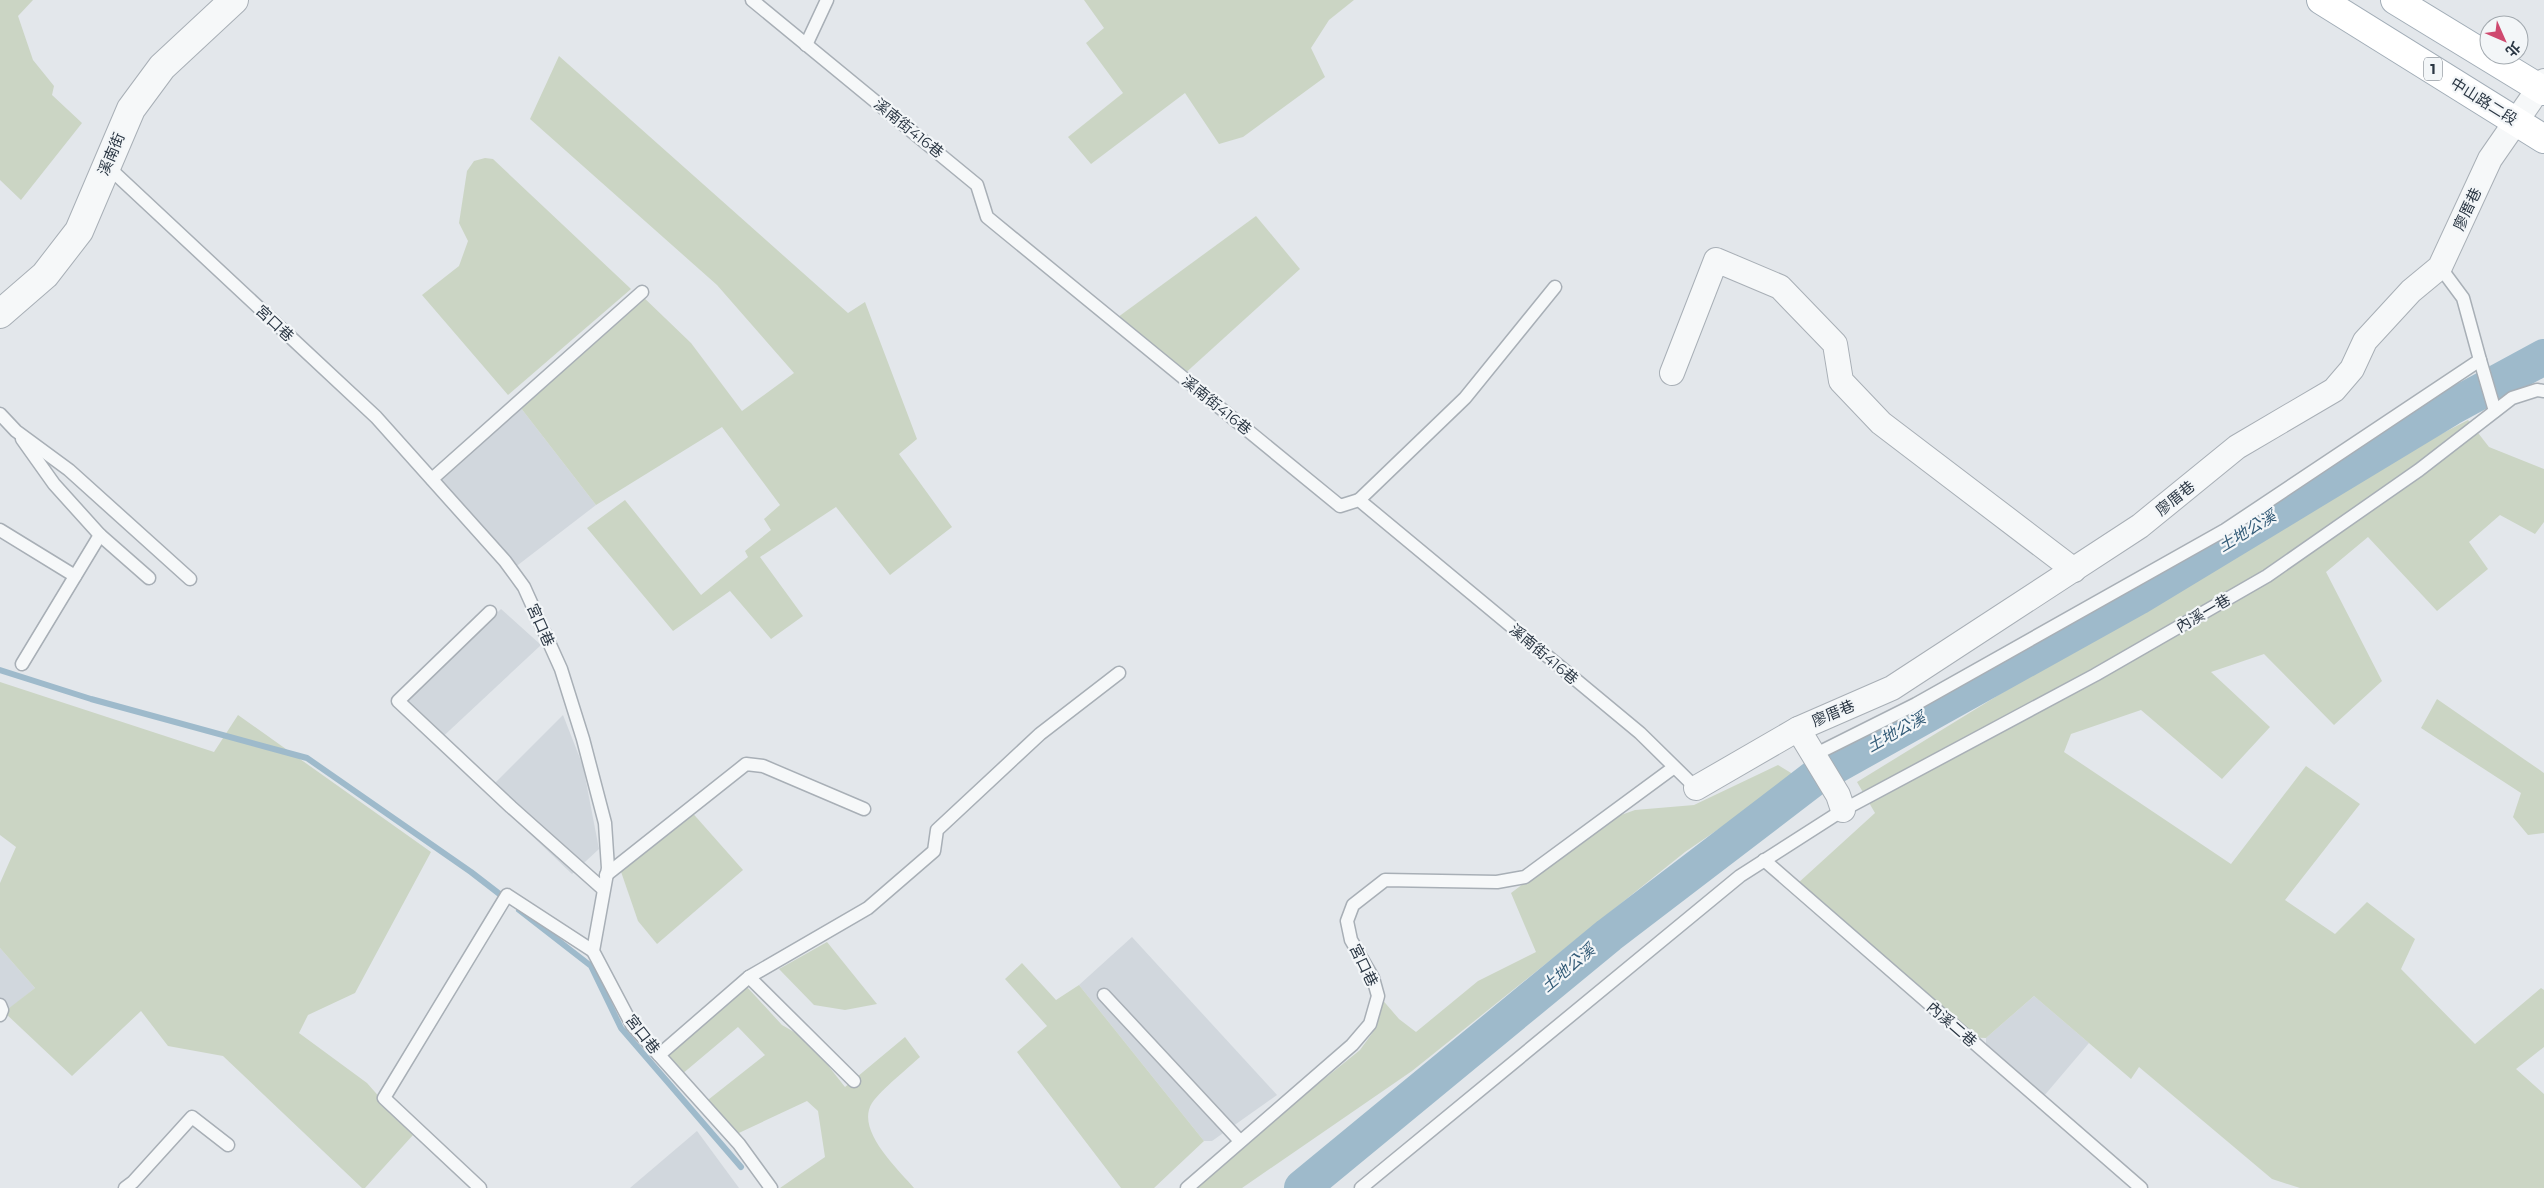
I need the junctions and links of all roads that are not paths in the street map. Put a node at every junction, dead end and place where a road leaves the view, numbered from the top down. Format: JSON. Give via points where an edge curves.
{"nodes":[{"id":1,"x":234,"y":0,"type":"edge"},
{"id":2,"x":752,"y":0,"type":"edge"},
{"id":3,"x":827,"y":0,"type":"edge"},
{"id":4,"x":2321,"y":0,"type":"edge"},
{"id":5,"x":2395,"y":0,"type":"edge"},
{"id":6,"x":806,"y":45,"type":"junction"},
{"id":7,"x":2542,"y":86,"type":"edge"},
{"id":8,"x":2516,"y":121,"type":"junction"},
{"id":9,"x":2544,"y":139,"type":"edge"},
{"id":10,"x":106,"y":165,"type":"junction"},
{"id":11,"x":2440,"y":267,"type":"junction"},
{"id":12,"x":1556,"y":287,"type":"dead end"},
{"id":13,"x":642,"y":292,"type":"dead end"},
{"id":14,"x":0,"y":314,"type":"edge"},
{"id":15,"x":2480,"y":360,"type":"junction"},
{"id":16,"x":1672,"y":373,"type":"dead end"},
{"id":17,"x":2544,"y":391,"type":"edge"},
{"id":18,"x":2495,"y":411,"type":"junction"},
{"id":19,"x":0,"y":414,"type":"edge"},
{"id":20,"x":16,"y":431,"type":"junction"},
{"id":21,"x":432,"y":479,"type":"junction"},
{"id":22,"x":1359,"y":500,"type":"junction"},
{"id":23,"x":0,"y":530,"type":"edge"},
{"id":24,"x":100,"y":535,"type":"junction"},
{"id":25,"x":2074,"y":570,"type":"junction"},
{"id":26,"x":75,"y":576,"type":"junction"},
{"id":27,"x":149,"y":578,"type":"dead end"},
{"id":28,"x":190,"y":579,"type":"dead end"},
{"id":29,"x":490,"y":612,"type":"dead end"},
{"id":30,"x":22,"y":664,"type":"dead end"},
{"id":31,"x":1119,"y":673,"type":"dead end"},
{"id":32,"x":1798,"y":729,"type":"junction"},
{"id":33,"x":1814,"y":755,"type":"junction"},
{"id":34,"x":1672,"y":768,"type":"junction"},
{"id":35,"x":1696,"y":788,"type":"joint"},
{"id":36,"x":1841,"y":802,"type":"junction"},
{"id":37,"x":864,"y":809,"type":"dead end"},
{"id":38,"x":1764,"y":860,"type":"junction"},
{"id":39,"x":606,"y":875,"type":"junction"},
{"id":40,"x":603,"y":889,"type":"junction"},
{"id":41,"x":593,"y":951,"type":"junction"},
{"id":42,"x":749,"y":977,"type":"junction"},
{"id":43,"x":1104,"y":995,"type":"dead end"},
{"id":44,"x":0,"y":1005,"type":"edge"},
{"id":45,"x":0,"y":1015,"type":"edge"},
{"id":46,"x":659,"y":1055,"type":"junction"},
{"id":47,"x":854,"y":1081,"type":"dead end"},
{"id":48,"x":1240,"y":1141,"type":"junction"},
{"id":49,"x":228,"y":1145,"type":"dead end"},
{"id":50,"x":474,"y":1186,"type":"edge"},
{"id":51,"x":125,"y":1188,"type":"edge"},
{"id":52,"x":771,"y":1188,"type":"edge"},
{"id":53,"x":1187,"y":1188,"type":"edge"},
{"id":54,"x":1361,"y":1188,"type":"edge"},
{"id":55,"x":2141,"y":1188,"type":"edge"}],
"edges":[{"from":1,"to":10,"type":"street","name":"溪南街","via":[[162,67],[130,109]]},
{"from":2,"to":6,"type":"lane","name":"溪南街416巷"},
{"from":3,"to":6,"type":"lane"},
{"from":4,"to":8,"type":"main road","name":"中山路二段","number":"1"},
{"from":5,"to":7,"type":"main road"},
{"from":6,"to":22,"type":"lane","name":"溪南街416巷","via":[[977,185],[987,216],[1340,506]]},
{"from":7,"to":8,"type":"street","name":"廖厝巷"},
{"from":8,"to":9,"type":"main road","name":"中山路二段","number":"1"},
{"from":8,"to":11,"type":"street","name":"廖厝巷","via":[[2490,160]]},
{"from":10,"to":14,"type":"street","name":"溪南街","via":[[79,232],[45,275]]},
{"from":10,"to":21,"type":"lane","name":"宮口巷","via":[[376,417]]},
{"from":11,"to":15,"type":"lane","via":[[2463,298]]},
{"from":11,"to":25,"type":"street","name":"廖厝巷","via":[[2412,291],[2366,340],[2352,369],[2334,390],[2238,447],[2140,526]]},
{"from":12,"to":22,"type":"lane","via":[[1465,398]]},
{"from":13,"to":21,"type":"lane"},
{"from":15,"to":18,"type":"lane"},
{"from":15,"to":33,"type":"lane","via":[[2225,530],[1916,704]]},
{"from":16,"to":25,"type":"street","via":[[1716,260],[1780,287],[1835,344],[1841,381],[1882,423]]},
{"from":17,"to":18,"type":"lane","name":"內溪一巷","via":[[2512,398]]},
{"from":18,"to":36,"type":"lane","name":"內溪一巷","via":[[2419,470],[2267,576],[2095,675]]},
{"from":19,"to":20,"type":"lane"},
{"from":20,"to":24,"type":"lane","via":[[54,484]]},
{"from":20,"to":28,"type":"lane","via":[[70,470]]},
{"from":21,"to":39,"type":"lane","name":"宮口巷","via":[[506,561],[524,587],[561,669],[605,822]]},
{"from":22,"to":34,"type":"lane","name":"溪南街416巷","via":[[1640,733]]},
{"from":23,"to":26,"type":"lane"},
{"from":24,"to":26,"type":"lane"},
{"from":24,"to":27,"type":"lane"},
{"from":25,"to":32,"type":"street","name":"廖厝巷","via":[[1892,688]]},
{"from":26,"to":30,"type":"lane"},
{"from":29,"to":40,"type":"lane","via":[[398,701]]},
{"from":31,"to":42,"type":"lane","via":[[1040,734],[937,830],[934,851],[868,908]]},
{"from":32,"to":33,"type":"street"},
{"from":32,"to":35,"type":"street","name":"廖厝巷"},
{"from":33,"to":36,"type":"street"},
{"from":34,"to":35,"type":"lane","name":"溪南街416巷"},
{"from":34,"to":48,"type":"lane","name":"宮口巷","via":[[1525,877],[1498,882],[1385,880],[1353,906],[1347,921],[1351,940],[1373,978],[1378,996],[1370,1024],[1352,1045]]},
{"from":36,"to":38,"type":"lane","name":"內溪一巷"},
{"from":37,"to":39,"type":"lane","via":[[763,766],[746,764]]},
{"from":38,"to":54,"type":"lane","name":"內溪一巷","via":[[1740,876]]},
{"from":38,"to":55,"type":"lane","name":"內溪二巷"},
{"from":39,"to":40,"type":"lane","name":"宮口巷"},
{"from":40,"to":41,"type":"lane","name":"宮口巷"},
{"from":41,"to":46,"type":"lane","name":"宮口巷","via":[[632,1025]]},
{"from":41,"to":50,"type":"lane","via":[[507,896],[384,1098]]},
{"from":42,"to":46,"type":"lane"},
{"from":42,"to":47,"type":"lane"},
{"from":43,"to":48,"type":"lane"},
{"from":44,"to":45,"type":"lane"},
{"from":46,"to":52,"type":"lane","name":"宮口巷","via":[[739,1144]]},
{"from":48,"to":53,"type":"lane","name":"宮口巷"},
{"from":49,"to":51,"type":"lane","via":[[192,1117]]}]}
